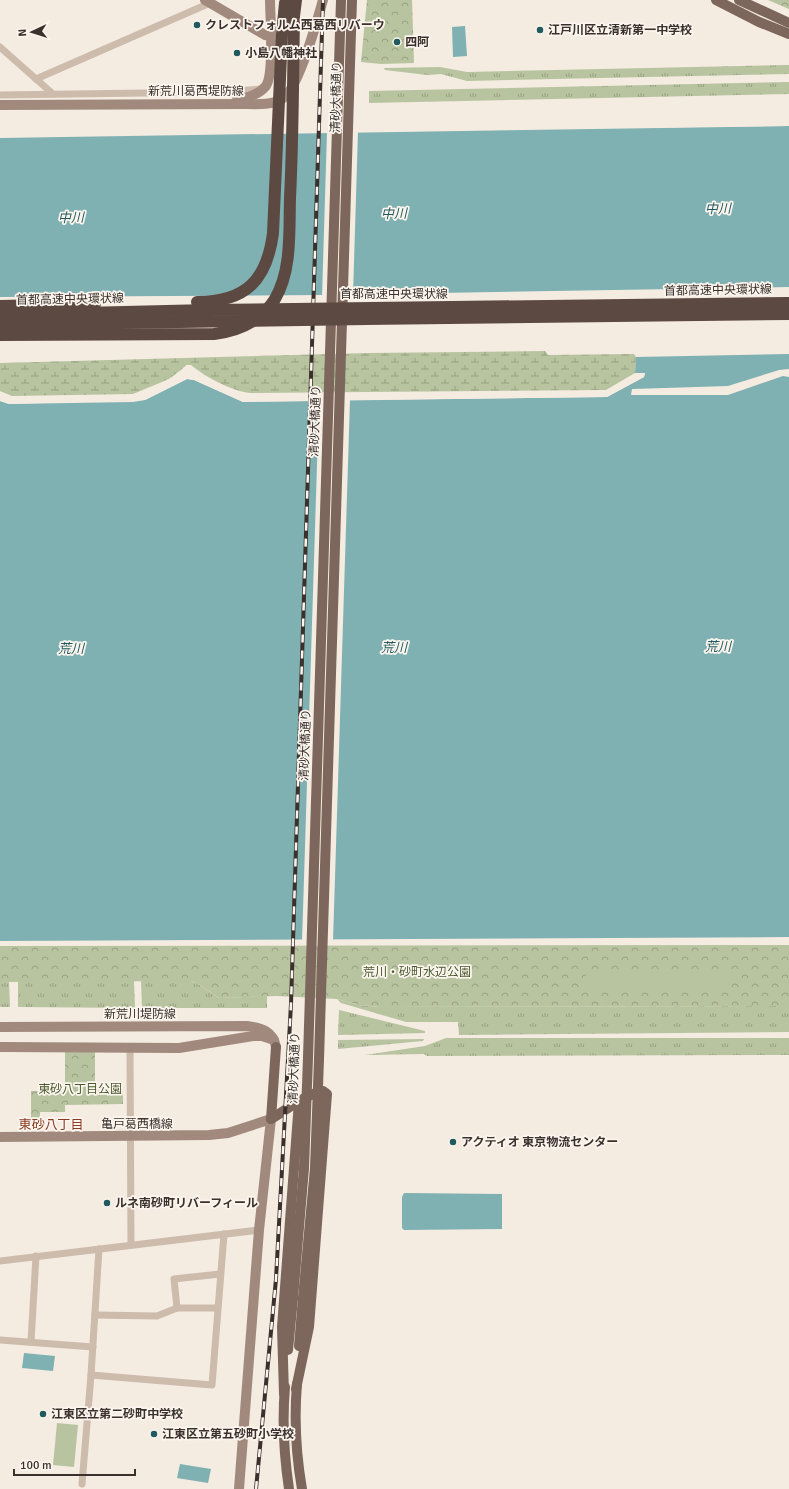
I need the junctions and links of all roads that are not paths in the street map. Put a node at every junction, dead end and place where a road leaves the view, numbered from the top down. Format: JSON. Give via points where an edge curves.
{"nodes":[{"id":1,"x":270,"y":0,"type":"edge"},
{"id":2,"x":323,"y":0,"type":"edge"},
{"id":3,"x":341,"y":0,"type":"edge"},
{"id":4,"x":352,"y":0,"type":"edge"},
{"id":5,"x":716,"y":0,"type":"edge"},
{"id":6,"x":738,"y":0,"type":"edge"},
{"id":7,"x":289,"y":1,"type":"edge"},
{"id":8,"x":207,"y":2,"type":"edge"},
{"id":9,"x":789,"y":23,"type":"edge"},
{"id":10,"x":789,"y":34,"type":"edge"},
{"id":11,"x":271,"y":36,"type":"junction"},
{"id":12,"x":0,"y":47,"type":"edge"},
{"id":13,"x":36,"y":79,"type":"junction"},
{"id":14,"x":264,"y":88,"type":"junction"},
{"id":15,"x":53,"y":94,"type":"junction"},
{"id":16,"x":0,"y":95,"type":"edge"},
{"id":17,"x":283,"y":99,"type":"junction"},
{"id":18,"x":222,"y":103,"type":"junction"},
{"id":19,"x":0,"y":105,"type":"edge"},
{"id":20,"x":789,"y":303,"type":"edge"},
{"id":21,"x":0,"y":306,"type":"edge"},
{"id":22,"x":789,"y":314,"type":"edge"},
{"id":23,"x":0,"y":315,"type":"edge"},
{"id":24,"x":0,"y":325,"type":"edge"},
{"id":25,"x":0,"y":335,"type":"edge"},
{"id":26,"x":0,"y":1027,"type":"edge"},
{"id":27,"x":275,"y":1043,"type":"junction"},
{"id":28,"x":0,"y":1047,"type":"edge"},
{"id":29,"x":130,"y":1047,"type":"junction"},
{"id":30,"x":299,"y":1102,"type":"junction"},
{"id":31,"x":271,"y":1119,"type":"junction"},
{"id":32,"x":0,"y":1137,"type":"edge"},
{"id":33,"x":131,"y":1137,"type":"junction"},
{"id":34,"x":259,"y":1230,"type":"junction"},
{"id":35,"x":224,"y":1234,"type":"junction"},
{"id":36,"x":131,"y":1244,"type":"junction"},
{"id":37,"x":99,"y":1249,"type":"junction"},
{"id":38,"x":36,"y":1256,"type":"junction"},
{"id":39,"x":0,"y":1261,"type":"edge"},
{"id":40,"x":220,"y":1274,"type":"junction"},
{"id":41,"x":298,"y":1298,"type":"junction"},
{"id":42,"x":177,"y":1308,"type":"junction"},
{"id":43,"x":217,"y":1308,"type":"junction"},
{"id":44,"x":95,"y":1316,"type":"junction"},
{"id":45,"x":0,"y":1340,"type":"edge"},
{"id":46,"x":31,"y":1342,"type":"junction"},
{"id":47,"x":93,"y":1347,"type":"junction"},
{"id":48,"x":92,"y":1375,"type":"junction"},
{"id":49,"x":296,"y":1389,"type":"junction"},
{"id":50,"x":284,"y":1394,"type":"junction"},
{"id":51,"x":82,"y":1484,"type":"dead end"},
{"id":52,"x":239,"y":1489,"type":"edge"},
{"id":53,"x":289,"y":1489,"type":"edge"},
{"id":54,"x":302,"y":1489,"type":"edge"}],
"edges":[{"from":1,"to":11,"type":"main road"},
{"from":2,"to":17,"type":"main road","via":[[300,71]]},
{"from":3,"to":41,"type":"main road","name":"清砂大橋通り","bridge":true},
{"from":4,"to":41,"type":"main road","name":"清砂大橋通り","bridge":true,"via":[[319,1059],[314,1168]]},
{"from":5,"to":10,"type":"main road"},
{"from":6,"to":9,"type":"main road"},
{"from":7,"to":21,"type":"highway","bridge":true,"via":[[282,34],[273,234],[265,268],[254,282],[233,296],[204,302]]},
{"from":7,"to":25,"type":"highway","bridge":true,"via":[[294,16],[288,249],[284,279],[269,308],[243,327],[214,334]]},
{"from":8,"to":11,"type":"main road","via":[[265,36]]},
{"from":8,"to":13,"type":"street"},
{"from":11,"to":14,"type":"main road","via":[[271,66],[269,79]]},
{"from":12,"to":13,"type":"street"},
{"from":13,"to":15,"type":"street"},
{"from":14,"to":15,"type":"street","via":[[221,92]]},
{"from":14,"to":17,"type":"main road"},
{"from":14,"to":18,"type":"main road","via":[[243,99]]},
{"from":15,"to":16,"type":"street"},
{"from":17,"to":18,"type":"main road","name":"新荒川葛西堤防線","via":[[267,103]]},
{"from":18,"to":19,"type":"main road","name":"新荒川葛西堤防線"},
{"from":20,"to":23,"type":"highway","name":"首都高速中央環状線","bridge":true},
{"from":22,"to":24,"type":"highway","name":"首都高速中央環状線","bridge":true},
{"from":26,"to":27,"type":"main road","name":"新荒川堤防線","via":[[247,1026],[268,1031]]},
{"from":27,"to":29,"type":"main road","via":[[262,1036],[254,1036],[180,1048]]},
{"from":27,"to":31,"type":"main road"},
{"from":28,"to":29,"type":"main road"},
{"from":29,"to":33,"type":"street"},
{"from":30,"to":31,"type":"main road"},
{"from":30,"to":49,"type":"main road","via":[[318,1092],[323,1091],[327,1094],[308,1327]]},
{"from":30,"to":50,"type":"main road","via":[[282,1327]]},
{"from":31,"to":33,"type":"main road","name":"亀戸葛西橋線","via":[[228,1133]]},
{"from":31,"to":34,"type":"main road"},
{"from":32,"to":33,"type":"main road","name":"亀戸葛西橋線"},
{"from":33,"to":36,"type":"street"},
{"from":34,"to":35,"type":"street"},
{"from":34,"to":52,"type":"main road"},
{"from":35,"to":36,"type":"street"},
{"from":35,"to":40,"type":"street"},
{"from":36,"to":37,"type":"street"},
{"from":37,"to":38,"type":"street"},
{"from":37,"to":44,"type":"street"},
{"from":38,"to":39,"type":"street"},
{"from":38,"to":46,"type":"street"},
{"from":40,"to":42,"type":"street","via":[[174,1279]]},
{"from":40,"to":43,"type":"street"},
{"from":41,"to":49,"type":"main road","name":"清砂大橋通り"},
{"from":41,"to":50,"type":"main road","name":"清砂大橋通り"},
{"from":42,"to":43,"type":"street"},
{"from":42,"to":44,"type":"street","via":[[157,1316]]},
{"from":43,"to":48,"type":"street","via":[[212,1385]]},
{"from":44,"to":47,"type":"street"},
{"from":45,"to":46,"type":"street"},
{"from":46,"to":47,"type":"street"},
{"from":47,"to":48,"type":"street"},
{"from":48,"to":51,"type":"street"},
{"from":49,"to":54,"type":"main road","name":"清砂大橋通り","via":[[295,1430]]},
{"from":50,"to":53,"type":"main road","name":"清砂大橋通り","via":[[283,1437]]}]}
